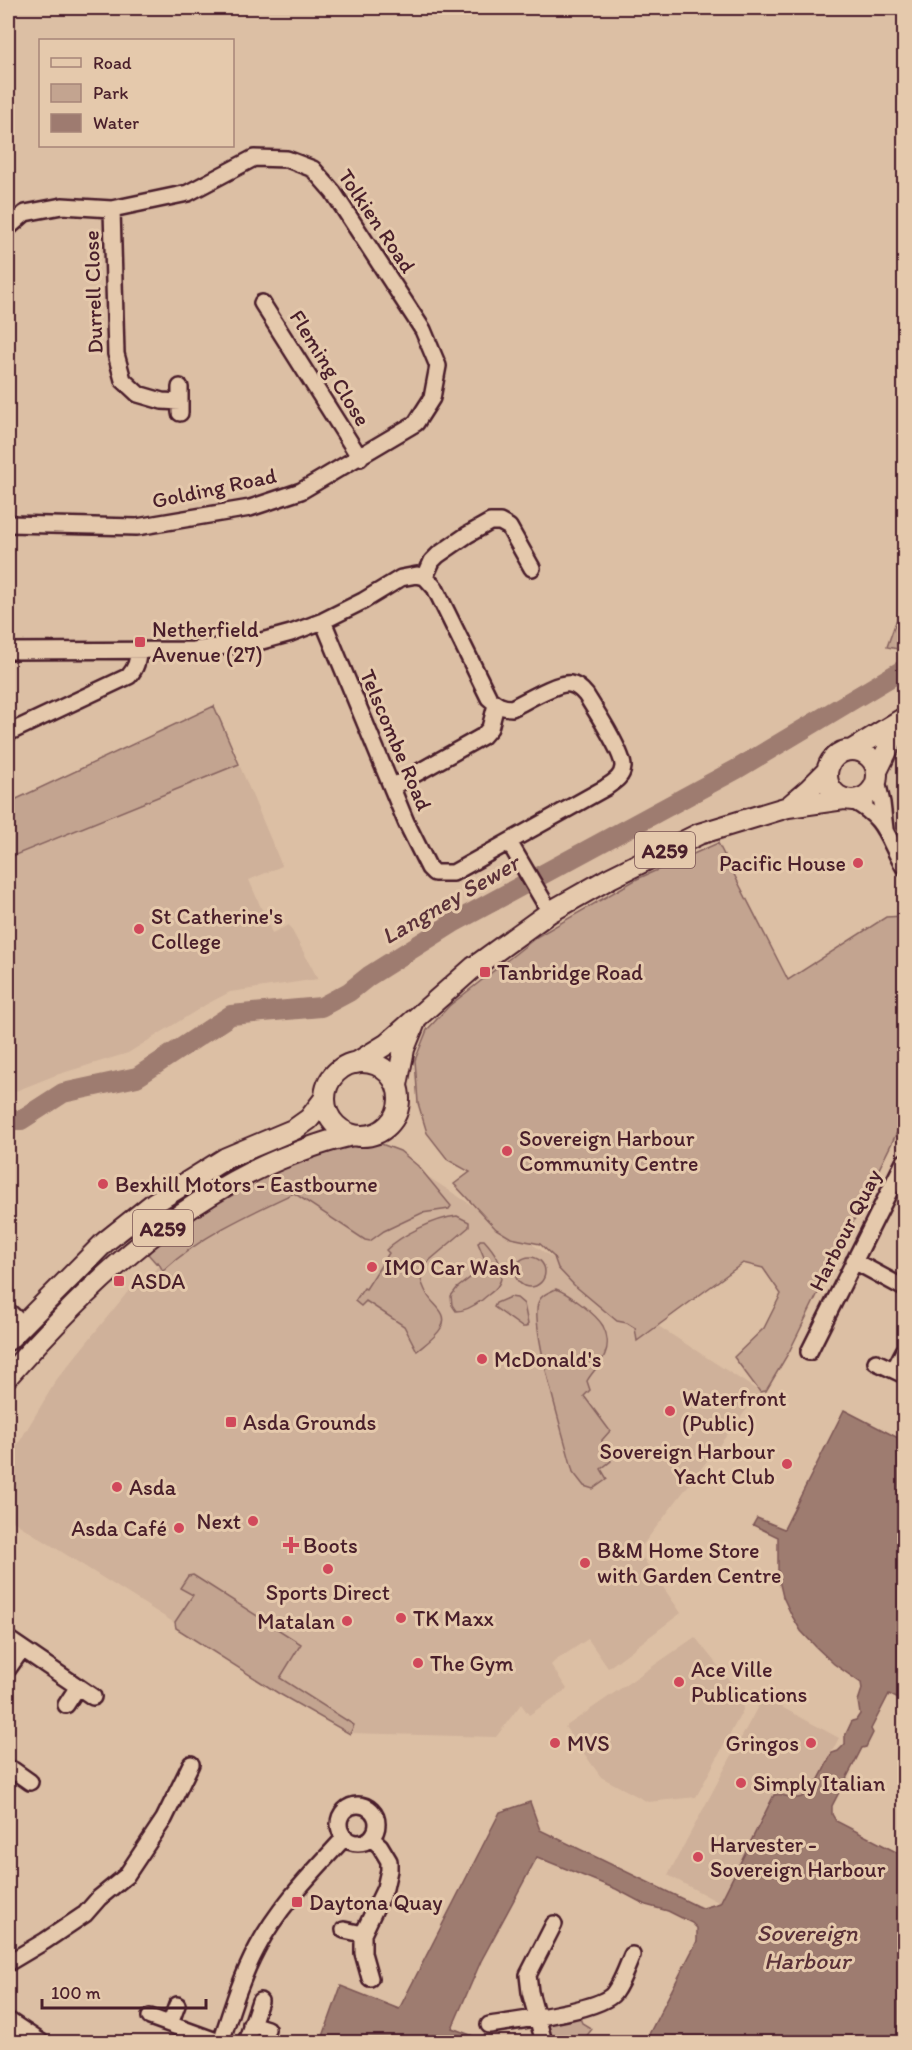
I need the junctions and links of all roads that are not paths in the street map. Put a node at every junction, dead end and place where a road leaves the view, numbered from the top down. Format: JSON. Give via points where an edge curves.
{"nodes":[{"id":1,"x":112,"y":209,"type":"junction"},
{"id":2,"x":8,"y":228,"type":"edge"},
{"id":3,"x":262,"y":303,"type":"dead end"},
{"id":4,"x":432,"y":398,"type":"joint"},
{"id":5,"x":180,"y":401,"type":"dead end"},
{"id":6,"x":360,"y":458,"type":"junction"},
{"id":7,"x":8,"y":524,"type":"edge"},
{"id":8,"x":532,"y":568,"type":"dead end"},
{"id":9,"x":425,"y":577,"type":"junction"},
{"id":10,"x":323,"y":621,"type":"junction"},
{"id":11,"x":138,"y":650,"type":"junction"},
{"id":12,"x":8,"y":651,"type":"edge"},
{"id":13,"x":496,"y":705,"type":"junction"},
{"id":14,"x":903,"y":719,"type":"edge"},
{"id":15,"x":8,"y":733,"type":"edge"},
{"id":16,"x":852,"y":750,"type":"junction"},
{"id":17,"x":827,"y":771,"type":"junction"},
{"id":18,"x":877,"y":776,"type":"junction"},
{"id":19,"x":392,"y":787,"type":"junction"},
{"id":20,"x":848,"y":800,"type":"junction"},
{"id":21,"x":788,"y":807,"type":"junction"},
{"id":22,"x":885,"y":829,"type":"junction"},
{"id":23,"x":509,"y":842,"type":"junction"},
{"id":24,"x":904,"y":867,"type":"edge"},
{"id":25,"x":550,"y":912,"type":"junction"},
{"id":26,"x":416,"y":1020,"type":"junction"},
{"id":27,"x":356,"y":1063,"type":"junction"},
{"id":28,"x":397,"y":1085,"type":"junction"},
{"id":29,"x":325,"y":1098,"type":"junction"},
{"id":30,"x":354,"y":1136,"type":"junction"},
{"id":31,"x":904,"y":1162,"type":"edge"},
{"id":32,"x":854,"y":1261,"type":"junction"},
{"id":33,"x":904,"y":1288,"type":"edge"},
{"id":34,"x":15,"y":1317,"type":"edge"},
{"id":35,"x":8,"y":1340,"type":"edge"},
{"id":36,"x":904,"y":1351,"type":"edge"},
{"id":37,"x":809,"y":1352,"type":"dead end"},
{"id":38,"x":876,"y":1362,"type":"dead end"},
{"id":39,"x":899,"y":1373,"type":"edge"},
{"id":40,"x":8,"y":1376,"type":"edge"},
{"id":41,"x":8,"y":1639,"type":"edge"},
{"id":42,"x":22,"y":1649,"type":"junction"},
{"id":43,"x":8,"y":1669,"type":"edge"},
{"id":44,"x":77,"y":1688,"type":"junction"},
{"id":45,"x":93,"y":1697,"type":"dead end"},
{"id":46,"x":66,"y":1705,"type":"dead end"},
{"id":47,"x":191,"y":1764,"type":"dead end"},
{"id":48,"x":8,"y":1776,"type":"edge"},
{"id":49,"x":30,"y":1782,"type":"dead end"},
{"id":50,"x":345,"y":1837,"type":"junction"},
{"id":51,"x":371,"y":1838,"type":"junction"},
{"id":52,"x":554,"y":1924,"type":"dead end"},
{"id":53,"x":344,"y":1930,"type":"dead end"},
{"id":54,"x":363,"y":1934,"type":"junction"},
{"id":55,"x":632,"y":1955,"type":"dead end"},
{"id":56,"x":8,"y":1963,"type":"edge"},
{"id":57,"x":370,"y":1978,"type":"dead end"},
{"id":58,"x":260,"y":2001,"type":"dead end"},
{"id":59,"x":177,"y":2005,"type":"dead end"},
{"id":60,"x":150,"y":2017,"type":"dead end"},
{"id":61,"x":537,"y":2017,"type":"junction"},
{"id":62,"x":8,"y":2020,"type":"edge"},
{"id":63,"x":170,"y":2024,"type":"junction"},
{"id":64,"x":251,"y":2024,"type":"junction"},
{"id":65,"x":489,"y":2025,"type":"dead end"},
{"id":66,"x":267,"y":2029,"type":"dead end"},
{"id":67,"x":41,"y":2043,"type":"edge"},
{"id":68,"x":220,"y":2043,"type":"edge"},
{"id":69,"x":246,"y":2043,"type":"edge"},
{"id":70,"x":544,"y":2043,"type":"edge"}],
"edges":[{"from":1,"to":2,"type":"street","name":"Tolkien Road","via":[[62,206],[25,213]]},
{"from":1,"to":4,"type":"street","name":"Tolkien Road","via":[[188,193],[254,158],[287,159],[313,169],[333,192],[423,330],[438,366]]},
{"from":1,"to":5,"type":"street","name":"Durrell Close","via":[[116,354],[123,380],[138,394]]},
{"from":3,"to":6,"type":"street","name":"Fleming Close"},
{"from":4,"to":6,"type":"street","name":"Golding Road","via":[[416,423]]},
{"from":6,"to":7,"type":"street","name":"Golding Road","via":[[301,491],[250,508],[137,527]]},
{"from":8,"to":9,"type":"street","via":[[509,527],[490,522],[438,555]]},
{"from":9,"to":10,"type":"street","via":[[401,578]]},
{"from":9,"to":13,"type":"street","via":[[435,588]]},
{"from":10,"to":11,"type":"street","via":[[269,639],[227,647]]},
{"from":10,"to":19,"type":"street","name":"Telscombe Road"},
{"from":11,"to":12,"type":"street"},
{"from":11,"to":15,"type":"street","via":[[135,670],[129,676]]},
{"from":13,"to":19,"type":"street","via":[[490,728],[483,736]]},
{"from":13,"to":23,"type":"street","via":[[512,708],[561,684],[572,684],[586,695],[620,754],[623,768],[619,778],[605,788]]},
{"from":14,"to":16,"type":"main road"},
{"from":14,"to":18,"type":"main road"},
{"from":16,"to":17,"type":"main road","via":[[836,756]]},
{"from":16,"to":18,"type":"main road","via":[[868,756]]},
{"from":17,"to":20,"type":"main road","via":[[832,791]]},
{"from":17,"to":21,"type":"main road","number":"A259"},
{"from":18,"to":20,"type":"main road","via":[[868,795]]},
{"from":18,"to":22,"type":"street"},
{"from":19,"to":23,"type":"street","name":"Telscombe Road","via":[[434,873],[453,873]]},
{"from":20,"to":21,"type":"main road","number":"A259"},
{"from":20,"to":22,"type":"street","via":[[868,809]]},
{"from":21,"to":25,"type":"main road","number":"A259","via":[[699,834]]},
{"from":22,"to":24,"type":"street"},
{"from":23,"to":25,"type":"street"},
{"from":25,"to":26,"type":"main road","number":"A259","via":[[474,967]]},
{"from":26,"to":27,"type":"main road","number":"A259"},
{"from":26,"to":28,"type":"main road","number":"A259"},
{"from":27,"to":28,"type":"main road","via":[[381,1067]]},
{"from":27,"to":29,"type":"main road","via":[[332,1077]]},
{"from":28,"to":30,"type":"main road","via":[[399,1103],[392,1121],[376,1133]]},
{"from":29,"to":30,"type":"main road","via":[[332,1120]]},
{"from":29,"to":34,"type":"main road","number":"A259","via":[[309,1119],[295,1129],[226,1158],[154,1203]]},
{"from":30,"to":40,"type":"main road","number":"A259","via":[[314,1145],[252,1170],[197,1202],[117,1264]]},
{"from":31,"to":32,"type":"street","name":"Harbour Quay"},
{"from":32,"to":33,"type":"street"},
{"from":32,"to":37,"type":"street","name":"Harbour Quay","via":[[819,1316]]},
{"from":34,"to":35,"type":"main road","number":"A259"},
{"from":36,"to":39,"type":"street"},
{"from":38,"to":39,"type":"street"},
{"from":41,"to":42,"type":"street"},
{"from":42,"to":43,"type":"street"},
{"from":42,"to":44,"type":"street"},
{"from":44,"to":45,"type":"street"},
{"from":44,"to":46,"type":"street"},
{"from":47,"to":56,"type":"street","via":[[164,1818],[126,1876],[85,1914]]},
{"from":48,"to":49,"type":"street","via":[[13,1770]]},
{"from":50,"to":51,"type":"street","via":[[355,1842]]},
{"from":50,"to":51,"type":"street","via":[[341,1817],[348,1808],[360,1805],[371,1810],[377,1820]]},
{"from":50,"to":68,"type":"street","via":[[296,1890],[268,1930],[245,1973]]},
{"from":51,"to":54,"type":"street","via":[[389,1861],[389,1870],[385,1888]]},
{"from":52,"to":61,"type":"street","via":[[528,1975]]},
{"from":53,"to":54,"type":"street"},
{"from":54,"to":57,"type":"street"},
{"from":55,"to":61,"type":"street","via":[[614,1994],[599,2003]]},
{"from":58,"to":64,"type":"street"},
{"from":59,"to":63,"type":"street"},
{"from":60,"to":63,"type":"street"},
{"from":61,"to":65,"type":"street"},
{"from":61,"to":70,"type":"street"},
{"from":62,"to":67,"type":"street"},
{"from":63,"to":68,"type":"street"},
{"from":64,"to":66,"type":"street"},
{"from":64,"to":69,"type":"street"}]}
